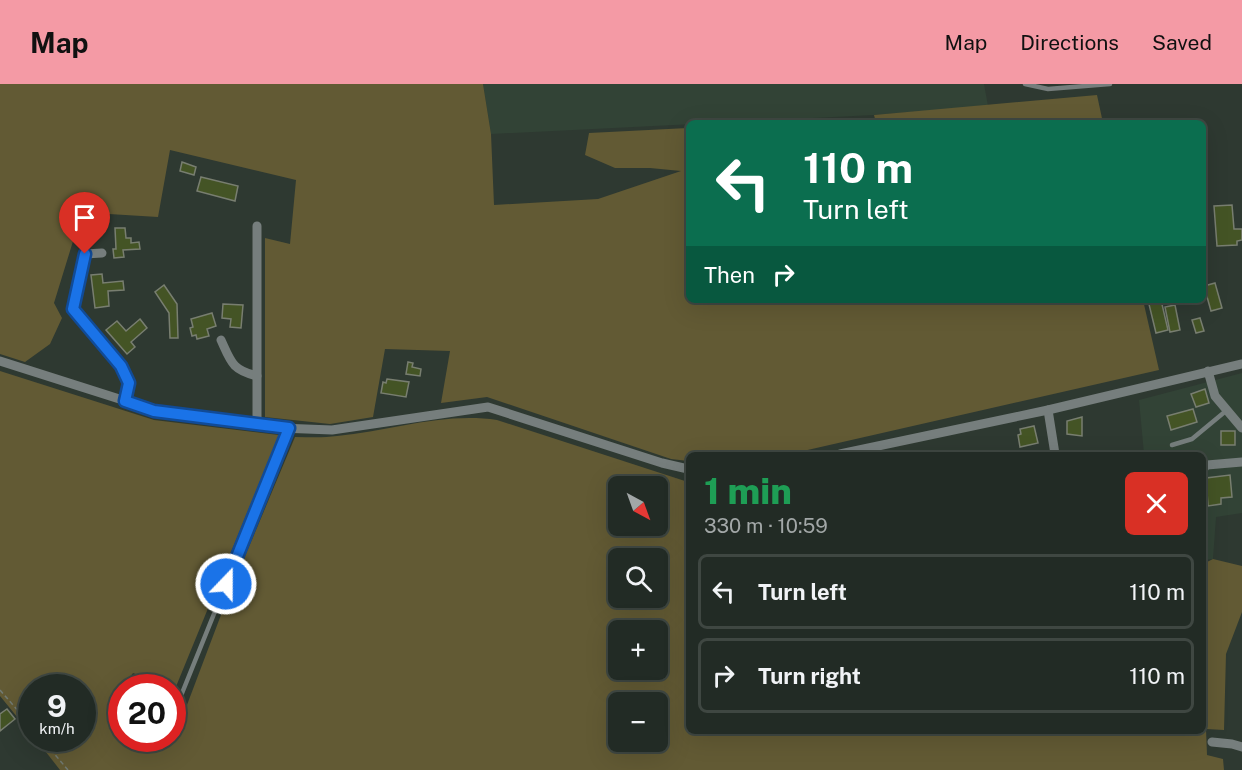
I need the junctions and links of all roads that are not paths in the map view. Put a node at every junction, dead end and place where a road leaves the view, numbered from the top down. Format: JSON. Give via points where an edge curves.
{"nodes":[{"id":1,"x":1025,"y":84,"type":"edge"},
{"id":2,"x":1110,"y":84,"type":"edge"},
{"id":3,"x":258,"y":226,"type":"dead end"},
{"id":4,"x":102,"y":253,"type":"dead end"},
{"id":5,"x":221,"y":340,"type":"dead end"},
{"id":6,"x":0,"y":361,"type":"edge"},
{"id":7,"x":1242,"y":363,"type":"edge"},
{"id":8,"x":1208,"y":371,"type":"junction"},
{"id":9,"x":257,"y":376,"type":"junction"},
{"id":10,"x":125,"y":401,"type":"junction"},
{"id":11,"x":1048,"y":410,"type":"junction"},
{"id":12,"x":1227,"y":410,"type":"junction"},
{"id":13,"x":257,"y":425,"type":"junction"},
{"id":14,"x":289,"y":428,"type":"junction"},
{"id":15,"x":1242,"y":428,"type":"edge"},
{"id":16,"x":1172,"y":445,"type":"dead end"},
{"id":17,"x":849,"y":452,"type":"edge"},
{"id":18,"x":1055,"y":452,"type":"edge"},
{"id":19,"x":1242,"y":462,"type":"edge"},
{"id":20,"x":686,"y":469,"type":"edge"},
{"id":21,"x":1206,"y":469,"type":"edge"},
{"id":22,"x":186,"y":683,"type":"edge"},
{"id":23,"x":1242,"y":741,"type":"edge"},
{"id":24,"x":1212,"y":742,"type":"dead end"},
{"id":25,"x":1232,"y":744,"type":"junction"},
{"id":26,"x":1242,"y":747,"type":"edge"}],
"edges":[{"from":1,"to":2,"type":"lane","via":[[1048,89]]},
{"from":3,"to":9,"type":"street"},
{"from":4,"to":10,"type":"street","via":[[85,254],[73,309],[121,366],[129,383]]},
{"from":5,"to":9,"type":"street","via":[[240,372]]},
{"from":6,"to":10,"type":"street"},
{"from":7,"to":8,"type":"street"},
{"from":8,"to":11,"type":"street"},
{"from":8,"to":12,"type":"street","via":[[1215,396]]},
{"from":9,"to":13,"type":"street"},
{"from":10,"to":13,"type":"street","via":[[154,411]]},
{"from":11,"to":17,"type":"street"},
{"from":11,"to":18,"type":"street"},
{"from":12,"to":15,"type":"street"},
{"from":12,"to":16,"type":"lane","via":[[1192,439]]},
{"from":13,"to":14,"type":"street"},
{"from":14,"to":20,"type":"street","via":[[332,430],[488,407]]},
{"from":14,"to":22,"type":"lane"},
{"from":19,"to":21,"type":"street"},
{"from":23,"to":25,"type":"street"},
{"from":24,"to":25,"type":"street"},
{"from":25,"to":26,"type":"street"}]}
